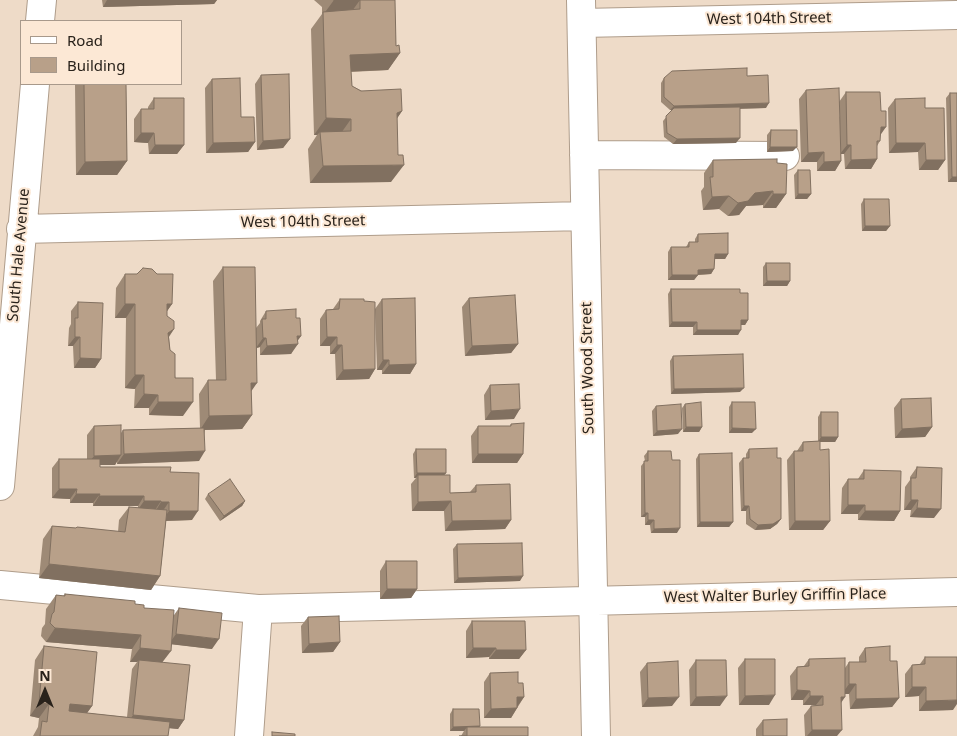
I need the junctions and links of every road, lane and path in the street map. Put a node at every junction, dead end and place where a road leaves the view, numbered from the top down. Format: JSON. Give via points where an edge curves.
{"nodes":[{"id":1,"x":42,"y":0,"type":"edge"},
{"id":2,"x":581,"y":12,"type":"edge"},
{"id":3,"x":957,"y":15,"type":"edge"},
{"id":4,"x":40,"y":20,"type":"edge"},
{"id":5,"x":35,"y":85,"type":"edge"},
{"id":6,"x":584,"y":155,"type":"junction"},
{"id":7,"x":785,"y":156,"type":"dead end"},
{"id":8,"x":585,"y":216,"type":"junction"},
{"id":9,"x":21,"y":229,"type":"junction"},
{"id":10,"x":0,"y":486,"type":"edge"},
{"id":11,"x":0,"y":584,"type":"edge"},
{"id":12,"x":957,"y":592,"type":"edge"},
{"id":13,"x":593,"y":600,"type":"junction"},
{"id":14,"x":258,"y":609,"type":"junction"},
{"id":15,"x":249,"y":736,"type":"edge"},
{"id":16,"x":596,"y":736,"type":"edge"}],
"edges":[{"from":1,"to":4,"type":"street"},
{"from":2,"to":3,"type":"street","name":"West 104th Street"},
{"from":2,"to":6,"type":"street","name":"South Wood Street"},
{"from":5,"to":9,"type":"street","name":"South Hale Avenue"},
{"from":6,"to":7,"type":"street"},
{"from":6,"to":8,"type":"street","name":"South Wood Street"},
{"from":8,"to":9,"type":"street","name":"West 104th Street"},
{"from":8,"to":13,"type":"street","name":"South Wood Street"},
{"from":9,"to":10,"type":"street","name":"South Hale Avenue"},
{"from":11,"to":14,"type":"street","name":"West Walter Burley Griffin Place"},
{"from":12,"to":13,"type":"street","name":"West Walter Burley Griffin Place"},
{"from":13,"to":14,"type":"street","name":"West Walter Burley Griffin Place"},
{"from":13,"to":16,"type":"street","name":"South Wood Street"},
{"from":14,"to":15,"type":"street"}]}
